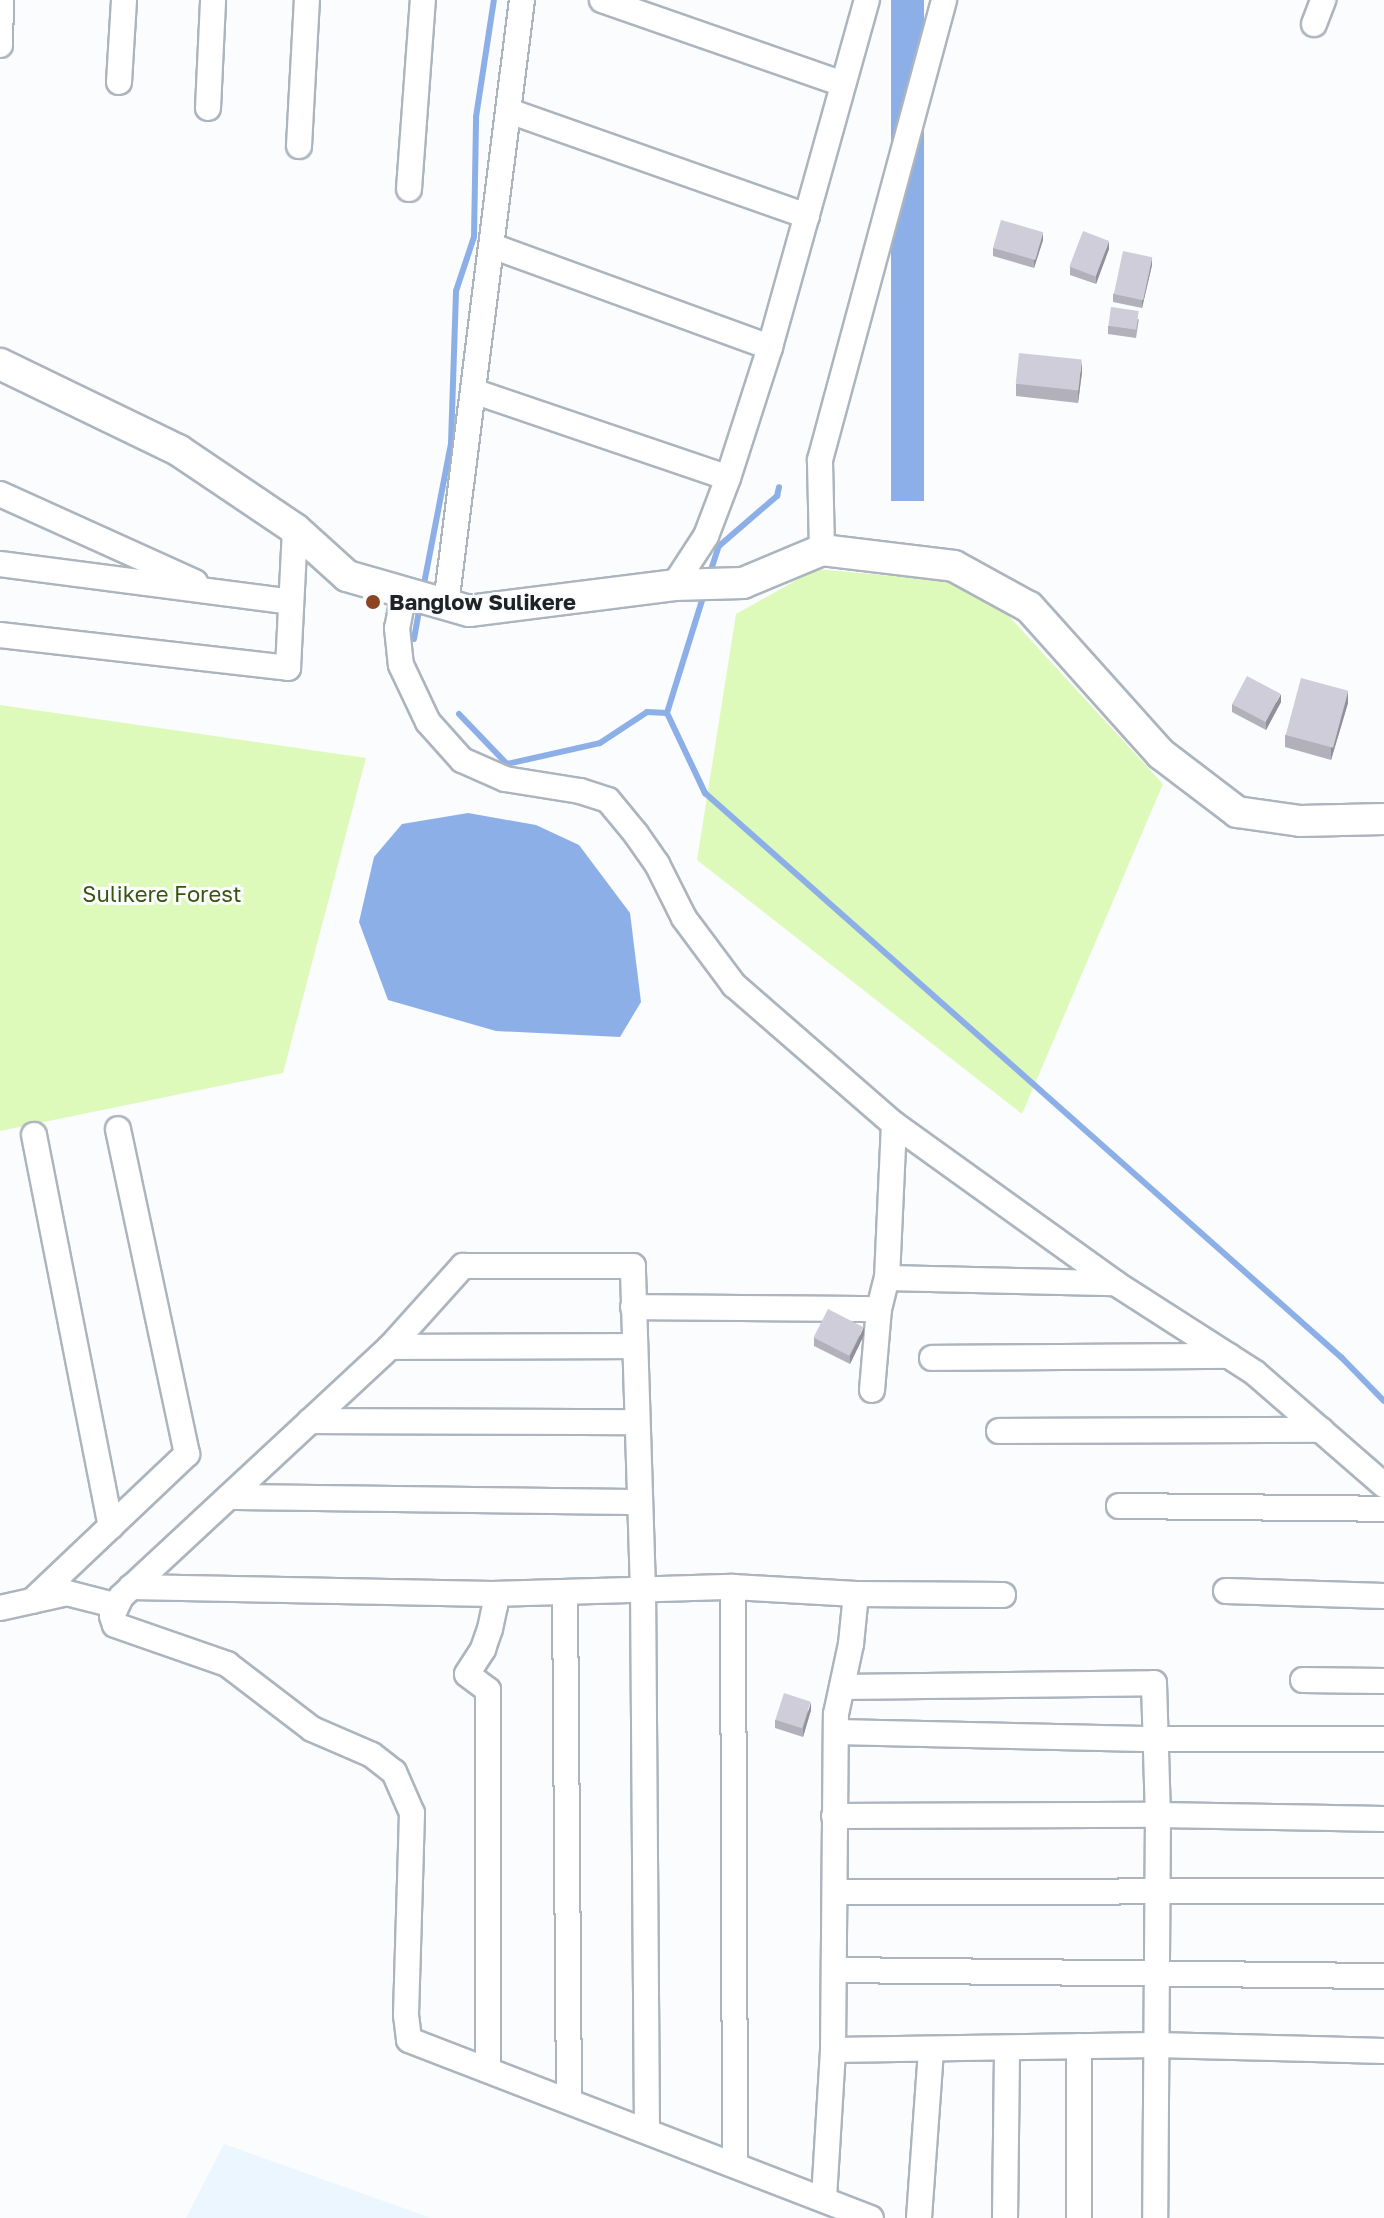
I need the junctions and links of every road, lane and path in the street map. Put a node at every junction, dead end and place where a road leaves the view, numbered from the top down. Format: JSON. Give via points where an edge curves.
{"nodes":[{"id":1,"x":1,"y":0,"type":"edge"},
{"id":2,"x":124,"y":0,"type":"edge"},
{"id":3,"x":213,"y":0,"type":"edge"},
{"id":4,"x":307,"y":0,"type":"edge"},
{"id":5,"x":423,"y":0,"type":"edge"},
{"id":6,"x":522,"y":0,"type":"edge"},
{"id":7,"x":602,"y":0,"type":"edge"},
{"id":8,"x":867,"y":0,"type":"edge"},
{"id":9,"x":944,"y":0,"type":"edge"},
{"id":10,"x":1323,"y":0,"type":"edge"},
{"id":11,"x":1314,"y":24,"type":"dead end"},
{"id":12,"x":0,"y":45,"type":"edge"},
{"id":13,"x":119,"y":82,"type":"dead end"},
{"id":14,"x":843,"y":84,"type":"junction"},
{"id":15,"x":208,"y":108,"type":"dead end"},
{"id":16,"x":509,"y":111,"type":"junction"},
{"id":17,"x":299,"y":146,"type":"dead end"},
{"id":18,"x":409,"y":189,"type":"dead end"},
{"id":19,"x":807,"y":216,"type":"junction"},
{"id":20,"x":492,"y":246,"type":"junction"},
{"id":21,"x":770,"y":347,"type":"junction"},
{"id":22,"x":0,"y":364,"type":"edge"},
{"id":23,"x":473,"y":391,"type":"junction"},
{"id":24,"x":728,"y":478,"type":"junction"},
{"id":25,"x":0,"y":494,"type":"edge"},
{"id":26,"x":295,"y":529,"type":"junction"},
{"id":27,"x":822,"y":550,"type":"junction"},
{"id":28,"x":0,"y":564,"type":"edge"},
{"id":29,"x":674,"y":585,"type":"junction"},
{"id":30,"x":217,"y":592,"type":"junction"},
{"id":31,"x":404,"y":593,"type":"junction"},
{"id":32,"x":291,"y":602,"type":"junction"},
{"id":33,"x":446,"y":604,"type":"junction"},
{"id":34,"x":0,"y":635,"type":"edge"},
{"id":35,"x":1384,"y":819,"type":"edge"},
{"id":36,"x":894,"y":1124,"type":"junction"},
{"id":37,"x":118,"y":1129,"type":"dead end"},
{"id":38,"x":34,"y":1135,"type":"dead end"},
{"id":39,"x":887,"y":1278,"type":"junction"},
{"id":40,"x":1115,"y":1283,"type":"junction"},
{"id":41,"x":633,"y":1307,"type":"junction"},
{"id":42,"x":879,"y":1309,"type":"junction"},
{"id":43,"x":633,"y":1346,"type":"junction"},
{"id":44,"x":390,"y":1347,"type":"junction"},
{"id":45,"x":1229,"y":1356,"type":"junction"},
{"id":46,"x":932,"y":1358,"type":"dead end"},
{"id":47,"x":872,"y":1390,"type":"dead end"},
{"id":48,"x":310,"y":1421,"type":"junction"},
{"id":49,"x":636,"y":1422,"type":"junction"},
{"id":50,"x":1321,"y":1430,"type":"junction"},
{"id":51,"x":999,"y":1431,"type":"dead end"},
{"id":52,"x":1384,"y":1485,"type":"edge"},
{"id":53,"x":229,"y":1497,"type":"junction"},
{"id":54,"x":639,"y":1502,"type":"junction"},
{"id":55,"x":1119,"y":1506,"type":"dead end"},
{"id":56,"x":1384,"y":1509,"type":"edge"},
{"id":57,"x":111,"y":1526,"type":"junction"},
{"id":58,"x":733,"y":1587,"type":"junction"},
{"id":59,"x":643,"y":1590,"type":"junction"},
{"id":60,"x":1226,"y":1591,"type":"dead end"},
{"id":61,"x":565,"y":1592,"type":"junction"},
{"id":62,"x":492,"y":1594,"type":"junction"},
{"id":63,"x":856,"y":1594,"type":"junction"},
{"id":64,"x":1003,"y":1595,"type":"dead end"},
{"id":65,"x":123,"y":1596,"type":"junction"},
{"id":66,"x":1384,"y":1596,"type":"edge"},
{"id":67,"x":32,"y":1601,"type":"junction"},
{"id":68,"x":0,"y":1608,"type":"edge"},
{"id":69,"x":1303,"y":1680,"type":"dead end"},
{"id":70,"x":1384,"y":1681,"type":"edge"},
{"id":71,"x":842,"y":1687,"type":"junction"},
{"id":72,"x":836,"y":1732,"type":"junction"},
{"id":73,"x":1156,"y":1739,"type":"junction"},
{"id":74,"x":1384,"y":1739,"type":"edge"},
{"id":75,"x":1158,"y":1815,"type":"junction"},
{"id":76,"x":834,"y":1816,"type":"junction"},
{"id":77,"x":1384,"y":1819,"type":"edge"},
{"id":78,"x":1157,"y":1889,"type":"junction"},
{"id":79,"x":1384,"y":1891,"type":"edge"},
{"id":80,"x":835,"y":1892,"type":"junction"},
{"id":81,"x":834,"y":1970,"type":"junction"},
{"id":82,"x":1156,"y":1974,"type":"junction"},
{"id":83,"x":1384,"y":1976,"type":"edge"},
{"id":84,"x":1156,"y":2045,"type":"junction"},
{"id":85,"x":1079,"y":2046,"type":"junction"},
{"id":86,"x":1007,"y":2048,"type":"junction"},
{"id":87,"x":931,"y":2049,"type":"junction"},
{"id":88,"x":833,"y":2050,"type":"junction"},
{"id":89,"x":1384,"y":2051,"type":"edge"},
{"id":90,"x":488,"y":2070,"type":"junction"},
{"id":91,"x":569,"y":2101,"type":"junction"},
{"id":92,"x":647,"y":2130,"type":"junction"},
{"id":93,"x":735,"y":2164,"type":"junction"},
{"id":94,"x":824,"y":2198,"type":"junction"},
{"id":95,"x":871,"y":2218,"type":"edge"},
{"id":96,"x":919,"y":2218,"type":"edge"},
{"id":97,"x":1005,"y":2218,"type":"edge"},
{"id":98,"x":1079,"y":2218,"type":"edge"},
{"id":99,"x":1155,"y":2218,"type":"edge"}],
"edges":[{"from":1,"to":12,"type":"street"},
{"from":2,"to":13,"type":"street"},
{"from":3,"to":15,"type":"street"},
{"from":4,"to":17,"type":"street"},
{"from":5,"to":18,"type":"street"},
{"from":6,"to":16,"type":"street"},
{"from":7,"to":14,"type":"street"},
{"from":8,"to":14,"type":"street"},
{"from":9,"to":27,"type":"street","via":[[820,460]]},
{"from":10,"to":11,"type":"street"},
{"from":14,"to":19,"type":"street"},
{"from":16,"to":19,"type":"street"},
{"from":16,"to":20,"type":"street"},
{"from":19,"to":21,"type":"street"},
{"from":20,"to":21,"type":"street"},
{"from":20,"to":23,"type":"street"},
{"from":21,"to":24,"type":"street"},
{"from":22,"to":26,"type":"main road","via":[[178,450]]},
{"from":23,"to":24,"type":"street"},
{"from":23,"to":33,"type":"street"},
{"from":24,"to":29,"type":"street","via":[[706,536]]},
{"from":25,"to":30,"type":"street"},
{"from":26,"to":31,"type":"main road","via":[[347,576]]},
{"from":26,"to":32,"type":"street"},
{"from":27,"to":29,"type":"main road","via":[[743,583]]},
{"from":27,"to":35,"type":"main road","via":[[954,566],[1029,607],[1161,754],[1237,812],[1300,821]]},
{"from":28,"to":30,"type":"street"},
{"from":29,"to":33,"type":"main road","via":[[469,611]]},
{"from":30,"to":32,"type":"street"},
{"from":31,"to":33,"type":"main road"},
{"from":31,"to":36,"type":"street","via":[[397,628],[401,665],[428,722],[462,760],[505,779],[608,800],[657,864],[684,918],[734,985]]},
{"from":32,"to":34,"type":"street","via":[[288,668]]},
{"from":36,"to":39,"type":"street"},
{"from":36,"to":40,"type":"street"},
{"from":37,"to":57,"type":"street","via":[[187,1454]]},
{"from":38,"to":57,"type":"street"},
{"from":39,"to":40,"type":"street"},
{"from":39,"to":42,"type":"street"},
{"from":40,"to":45,"type":"street"},
{"from":41,"to":42,"type":"street"},
{"from":41,"to":43,"type":"street"},
{"from":41,"to":44,"type":"street","via":[[633,1266],[463,1266]]},
{"from":42,"to":47,"type":"street"},
{"from":43,"to":44,"type":"street"},
{"from":43,"to":49,"type":"street"},
{"from":44,"to":48,"type":"street"},
{"from":45,"to":46,"type":"street"},
{"from":45,"to":50,"type":"street"},
{"from":48,"to":49,"type":"street"},
{"from":48,"to":53,"type":"street"},
{"from":49,"to":54,"type":"street"},
{"from":50,"to":51,"type":"street"},
{"from":50,"to":52,"type":"street"},
{"from":53,"to":54,"type":"street"},
{"from":53,"to":65,"type":"street"},
{"from":54,"to":59,"type":"street"},
{"from":55,"to":56,"type":"street"},
{"from":57,"to":67,"type":"street"},
{"from":58,"to":59,"type":"street"},
{"from":58,"to":63,"type":"street"},
{"from":58,"to":93,"type":"street"},
{"from":59,"to":61,"type":"street"},
{"from":59,"to":92,"type":"street"},
{"from":60,"to":66,"type":"street"},
{"from":61,"to":62,"type":"street"},
{"from":61,"to":91,"type":"street"},
{"from":62,"to":65,"type":"street"},
{"from":62,"to":90,"type":"street","via":[[490,1629],[467,1674],[488,1690]]},
{"from":63,"to":64,"type":"street"},
{"from":63,"to":71,"type":"street"},
{"from":65,"to":67,"type":"street","via":[[67,1593]]},
{"from":65,"to":90,"type":"street","via":[[112,1616],[115,1625],[240,1671],[301,1722],[372,1755],[394,1772],[412,1813],[409,2040]]},
{"from":67,"to":68,"type":"street"},
{"from":69,"to":70,"type":"street"},
{"from":71,"to":72,"type":"street"},
{"from":71,"to":73,"type":"street","via":[[1154,1683]]},
{"from":72,"to":73,"type":"street"},
{"from":72,"to":76,"type":"street"},
{"from":73,"to":74,"type":"street"},
{"from":73,"to":75,"type":"street"},
{"from":75,"to":76,"type":"street"},
{"from":75,"to":77,"type":"street"},
{"from":75,"to":78,"type":"street"},
{"from":76,"to":80,"type":"street"},
{"from":78,"to":79,"type":"street"},
{"from":78,"to":80,"type":"street"},
{"from":78,"to":82,"type":"street"},
{"from":80,"to":81,"type":"street"},
{"from":81,"to":82,"type":"street"},
{"from":81,"to":88,"type":"street"},
{"from":82,"to":83,"type":"street"},
{"from":82,"to":84,"type":"street"},
{"from":84,"to":85,"type":"street"},
{"from":84,"to":89,"type":"street"},
{"from":84,"to":99,"type":"street"},
{"from":85,"to":86,"type":"street"},
{"from":85,"to":98,"type":"street"},
{"from":86,"to":87,"type":"street"},
{"from":86,"to":97,"type":"street"},
{"from":87,"to":88,"type":"street"},
{"from":87,"to":96,"type":"street"},
{"from":88,"to":94,"type":"street"},
{"from":90,"to":91,"type":"street"},
{"from":91,"to":92,"type":"street"},
{"from":92,"to":93,"type":"street"},
{"from":93,"to":94,"type":"street"},
{"from":94,"to":95,"type":"street"}]}
